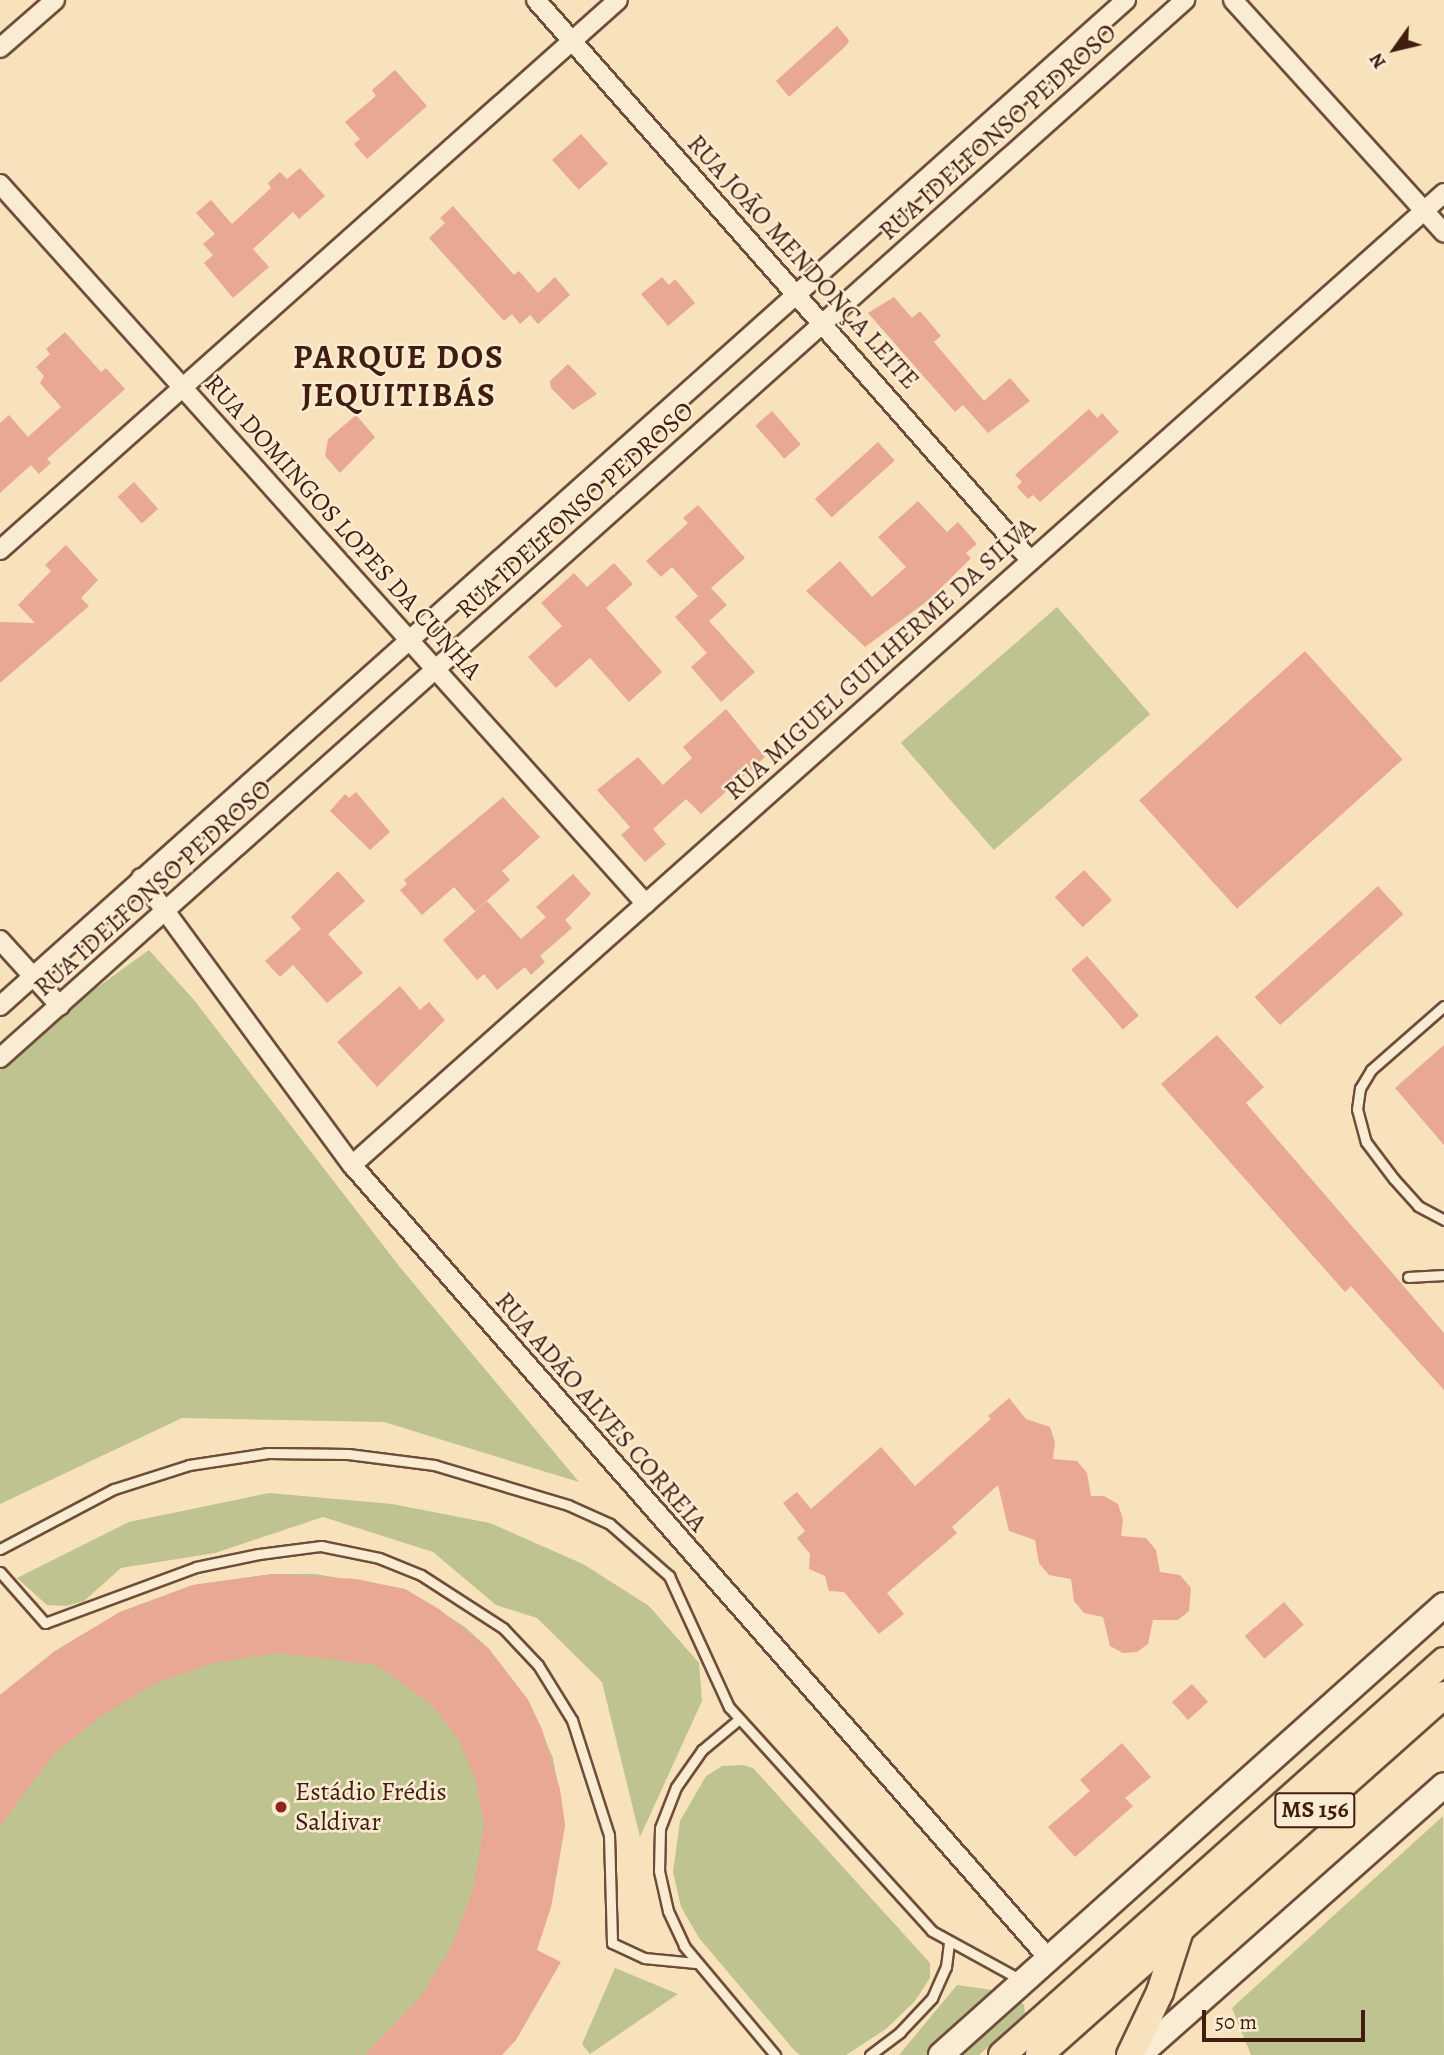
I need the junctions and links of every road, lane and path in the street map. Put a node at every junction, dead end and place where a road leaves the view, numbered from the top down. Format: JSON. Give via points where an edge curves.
{"nodes":[{"id":1,"x":55,"y":0,"type":"edge"},
{"id":2,"x":536,"y":0,"type":"edge"},
{"id":3,"x":618,"y":0,"type":"edge"},
{"id":4,"x":1126,"y":0,"type":"edge"},
{"id":5,"x":1185,"y":0,"type":"edge"},
{"id":6,"x":1233,"y":0,"type":"edge"},
{"id":7,"x":573,"y":40,"type":"junction"},
{"id":8,"x":0,"y":48,"type":"edge"},
{"id":9,"x":0,"y":184,"type":"edge"},
{"id":10,"x":1444,"y":193,"type":"edge"},
{"id":11,"x":1425,"y":211,"type":"junction"},
{"id":12,"x":1444,"y":233,"type":"edge"},
{"id":13,"x":796,"y":295,"type":"junction"},
{"id":14,"x":821,"y":325,"type":"junction"},
{"id":15,"x":183,"y":388,"type":"junction"},
{"id":16,"x":0,"y":550,"type":"edge"},
{"id":17,"x":1030,"y":560,"type":"junction"},
{"id":18,"x":409,"y":641,"type":"junction"},
{"id":19,"x":436,"y":670,"type":"junction"},
{"id":20,"x":141,"y":878,"type":"junction"},
{"id":21,"x":646,"y":904,"type":"junction"},
{"id":22,"x":167,"y":911,"type":"junction"},
{"id":23,"x":0,"y":940,"type":"edge"},
{"id":24,"x":34,"y":976,"type":"junction"},
{"id":25,"x":0,"y":1006,"type":"edge"},
{"id":26,"x":60,"y":1006,"type":"junction"},
{"id":27,"x":1444,"y":1006,"type":"edge"},
{"id":28,"x":0,"y":1058,"type":"edge"},
{"id":29,"x":352,"y":1165,"type":"junction"},
{"id":30,"x":1444,"y":1220,"type":"edge"},
{"id":31,"x":1444,"y":1275,"type":"edge"},
{"id":32,"x":1408,"y":1277,"type":"dead end"},
{"id":33,"x":0,"y":1549,"type":"edge"},
{"id":34,"x":0,"y":1572,"type":"edge"},
{"id":35,"x":1444,"y":1605,"type":"edge"},
{"id":36,"x":1444,"y":1661,"type":"edge"},
{"id":37,"x":1444,"y":1695,"type":"edge"},
{"id":38,"x":1444,"y":1714,"type":"edge"},
{"id":39,"x":738,"y":1720,"type":"junction"},
{"id":40,"x":1414,"y":1722,"type":"junction"},
{"id":41,"x":1443,"y":1787,"type":"edge"},
{"id":42,"x":1180,"y":1930,"type":"junction"},
{"id":43,"x":949,"y":1944,"type":"junction"},
{"id":44,"x":1049,"y":1959,"type":"junction"},
{"id":45,"x":696,"y":1963,"type":"junction"},
{"id":46,"x":1023,"y":1982,"type":"junction"},
{"id":47,"x":775,"y":2055,"type":"edge"},
{"id":48,"x":870,"y":2055,"type":"edge"},
{"id":49,"x":941,"y":2055,"type":"edge"},
{"id":50,"x":1002,"y":2055,"type":"edge"},
{"id":51,"x":1039,"y":2055,"type":"edge"},
{"id":52,"x":1130,"y":2055,"type":"edge"},
{"id":53,"x":1139,"y":2055,"type":"edge"}],
"edges":[{"from":1,"to":8,"type":"street"},
{"from":2,"to":7,"type":"street","name":"RUA JOÃO MENDONÇA LEITE"},
{"from":3,"to":7,"type":"street"},
{"from":4,"to":13,"type":"street","name":"RUA IDELFONSO PEDROSO"},
{"from":5,"to":14,"type":"street","name":"RUA IDELFONSO PEDROSO"},
{"from":6,"to":11,"type":"street"},
{"from":7,"to":13,"type":"street","name":"RUA JOÃO MENDONÇA LEITE"},
{"from":7,"to":15,"type":"street"},
{"from":9,"to":15,"type":"street","name":"RUA DOMINGOS LOPES DA CUNHA"},
{"from":10,"to":11,"type":"street","name":"RUA MIGUEL GUILHERME DA SILVA"},
{"from":11,"to":12,"type":"street"},
{"from":11,"to":17,"type":"street","name":"RUA MIGUEL GUILHERME DA SILVA"},
{"from":13,"to":14,"type":"street","name":"RUA JOÃO MENDONÇA LEITE"},
{"from":13,"to":18,"type":"street","name":"RUA IDELFONSO PEDROSO"},
{"from":14,"to":17,"type":"street","name":"RUA JOÃO MENDONÇA LEITE"},
{"from":14,"to":19,"type":"street","name":"RUA IDELFONSO PEDROSO"},
{"from":15,"to":16,"type":"street"},
{"from":15,"to":18,"type":"street","name":"RUA DOMINGOS LOPES DA CUNHA"},
{"from":17,"to":21,"type":"street","name":"RUA MIGUEL GUILHERME DA SILVA"},
{"from":18,"to":19,"type":"street","name":"RUA DOMINGOS LOPES DA CUNHA"},
{"from":18,"to":20,"type":"street","name":"RUA IDELFONSO PEDROSO"},
{"from":19,"to":21,"type":"street","name":"RUA DOMINGOS LOPES DA CUNHA"},
{"from":19,"to":22,"type":"street","name":"RUA IDELFONSO PEDROSO"},
{"from":20,"to":22,"type":"street","name":"RUA ADÃO ALVES CORREIA"},
{"from":20,"to":24,"type":"street","name":"RUA IDELFONSO PEDROSO"},
{"from":21,"to":29,"type":"street","name":"RUA MIGUEL GUILHERME DA SILVA"},
{"from":22,"to":26,"type":"street","name":"RUA IDELFONSO PEDROSO"},
{"from":22,"to":29,"type":"street","name":"RUA ADÃO ALVES CORREIA"},
{"from":23,"to":24,"type":"street"},
{"from":24,"to":25,"type":"street","name":"RUA IDELFONSO PEDROSO"},
{"from":24,"to":26,"type":"street"},
{"from":26,"to":28,"type":"street","name":"RUA IDELFONSO PEDROSO"},
{"from":27,"to":30,"type":"lane","via":[[1371,1070],[1360,1088],[1357,1109],[1366,1142],[1394,1179],[1418,1206]]},
{"from":29,"to":44,"type":"street","name":"RUA ADÃO ALVES CORREIA"},
{"from":31,"to":32,"type":"lane"},
{"from":33,"to":39,"type":"lane","via":[[114,1489],[228,1457],[348,1454],[480,1475],[568,1504],[610,1524],[641,1548],[669,1576],[721,1694]]},
{"from":34,"to":45,"type":"lane","via":[[45,1623],[196,1567],[271,1552],[321,1546],[379,1558],[421,1574],[503,1628],[538,1665],[572,1720],[609,1835],[612,1943],[644,1958]]},
{"from":35,"to":44,"type":"main road"},
{"from":36,"to":50,"type":"main road"},
{"from":37,"to":40,"type":"main road","number":"MS 156"},
{"from":38,"to":40,"type":"main road"},
{"from":39,"to":43,"type":"lane"},
{"from":39,"to":45,"type":"lane","via":[[711,1741],[687,1769],[660,1828],[663,1892],[675,1929]]},
{"from":40,"to":42,"type":"main road","number":"MS 156"},
{"from":41,"to":53,"type":"main road"},
{"from":42,"to":51,"type":"main road","number":"MS 156"},
{"from":42,"to":52,"type":"main road","via":[[1160,1992]]},
{"from":43,"to":46,"type":"lane"},
{"from":43,"to":48,"type":"lane","via":[[946,1967],[932,1997],[900,2032]]},
{"from":44,"to":46,"type":"main road"},
{"from":45,"to":47,"type":"lane"},
{"from":46,"to":49,"type":"main road"}]}
